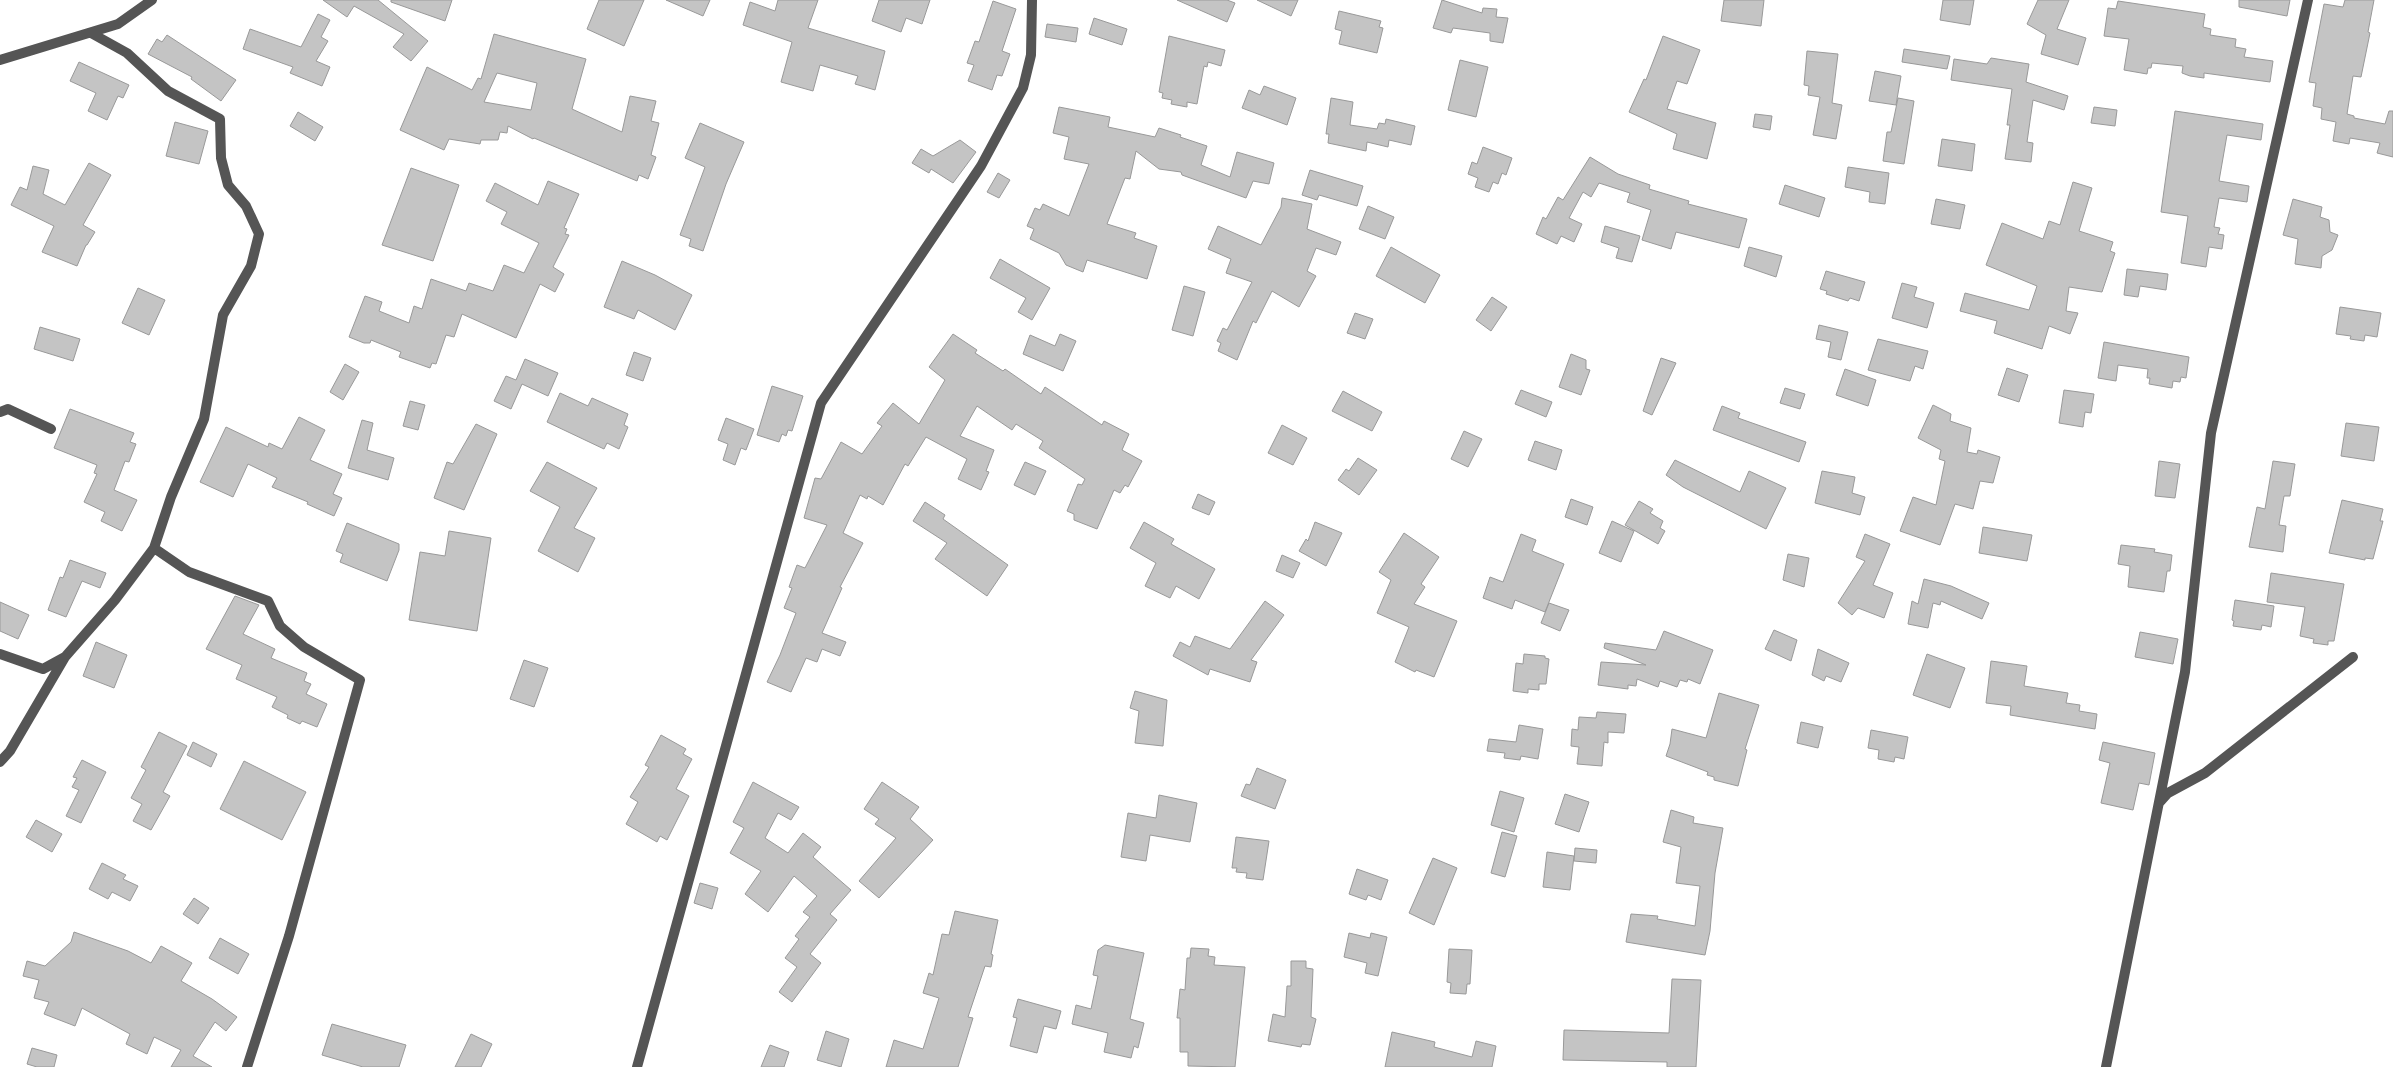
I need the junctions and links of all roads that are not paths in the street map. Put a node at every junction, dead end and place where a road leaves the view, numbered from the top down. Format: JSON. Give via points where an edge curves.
{"nodes":[{"id":1,"x":152,"y":0,"type":"edge"},
{"id":2,"x":1032,"y":0,"type":"edge"},
{"id":3,"x":2308,"y":0,"type":"edge"},
{"id":4,"x":92,"y":33,"type":"junction"},
{"id":5,"x":0,"y":60,"type":"edge"},
{"id":6,"x":0,"y":412,"type":"edge"},
{"id":7,"x":51,"y":429,"type":"dead end"},
{"id":8,"x":154,"y":548,"type":"junction"},
{"id":9,"x":0,"y":654,"type":"edge"},
{"id":10,"x":2353,"y":657,"type":"dead end"},
{"id":11,"x":65,"y":658,"type":"junction"},
{"id":12,"x":0,"y":762,"type":"edge"},
{"id":13,"x":2158,"y":804,"type":"junction"},
{"id":14,"x":247,"y":1067,"type":"edge"},
{"id":15,"x":637,"y":1067,"type":"edge"},
{"id":16,"x":2106,"y":1067,"type":"edge"}],
"edges":[{"from":1,"to":4,"type":"street","via":[[118,24]]},
{"from":2,"to":15,"type":"street","via":[[1031,55],[1018,96],[980,166],[821,403]]},
{"from":3,"to":13,"type":"street","via":[[2211,433],[2184,672]]},
{"from":4,"to":5,"type":"street"},
{"from":4,"to":8,"type":"street","via":[[127,54],[168,91],[220,119],[220,158],[228,185],[246,206],[259,234],[251,266],[223,315],[204,419],[171,497]]},
{"from":6,"to":7,"type":"street","via":[[8,409]]},
{"from":8,"to":11,"type":"street"},
{"from":8,"to":14,"type":"street","via":[[189,572],[268,601],[280,626],[304,647],[360,680],[289,936]]},
{"from":9,"to":11,"type":"street","via":[[43,669]]},
{"from":10,"to":13,"type":"street","via":[[2205,774],[2168,793]]},
{"from":11,"to":12,"type":"street","via":[[10,751]]},
{"from":13,"to":16,"type":"street"}]}
